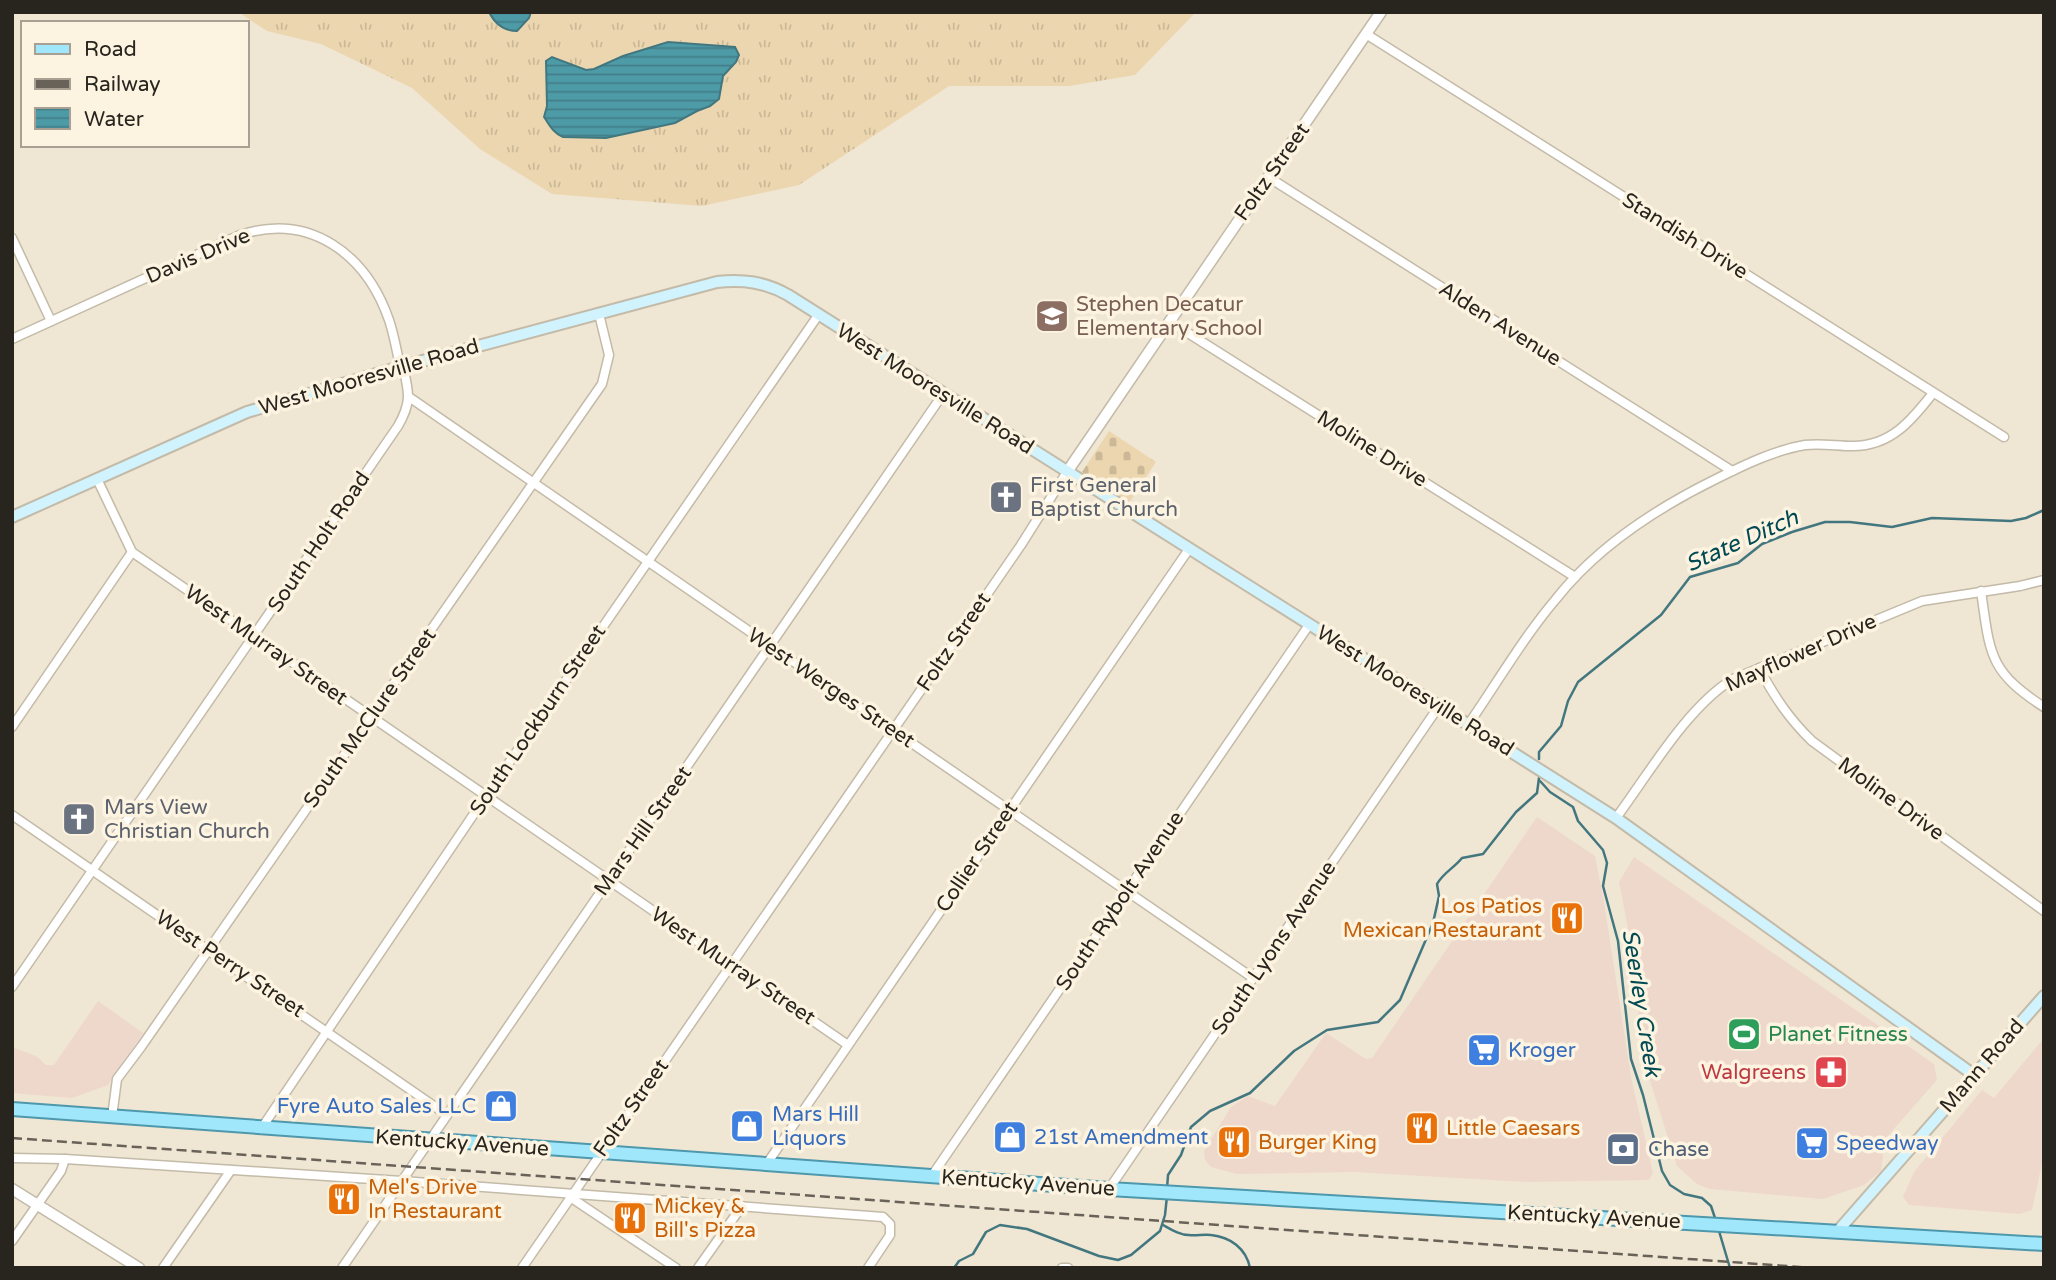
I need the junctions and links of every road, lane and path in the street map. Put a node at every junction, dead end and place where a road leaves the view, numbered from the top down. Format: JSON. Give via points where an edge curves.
{"nodes":[{"id":1,"x":1381,"y":12,"type":"edge"},
{"id":2,"x":1366,"y":34,"type":"junction"},
{"id":3,"x":1268,"y":177,"type":"junction"},
{"id":4,"x":12,"y":238,"type":"edge"},
{"id":5,"x":599,"y":314,"type":"junction"},
{"id":6,"x":819,"y":314,"type":"junction"},
{"id":7,"x":51,"y":321,"type":"junction"},
{"id":8,"x":1169,"y":321,"type":"junction"},
{"id":9,"x":12,"y":339,"type":"edge"},
{"id":10,"x":402,"y":367,"type":"junction"},
{"id":11,"x":1933,"y":393,"type":"junction"},
{"id":12,"x":943,"y":394,"type":"junction"},
{"id":13,"x":409,"y":397,"type":"junction"},
{"id":14,"x":2004,"y":437,"type":"dead end"},
{"id":15,"x":1732,"y":471,"type":"junction"},
{"id":16,"x":1067,"y":472,"type":"junction"},
{"id":17,"x":97,"y":479,"type":"junction"},
{"id":18,"x":533,"y":483,"type":"junction"},
{"id":19,"x":12,"y":517,"type":"edge"},
{"id":20,"x":1189,"y":549,"type":"junction"},
{"id":21,"x":132,"y":552,"type":"junction"},
{"id":22,"x":648,"y":561,"type":"junction"},
{"id":23,"x":1575,"y":577,"type":"junction"},
{"id":24,"x":2044,"y":580,"type":"edge"},
{"id":25,"x":1981,"y":591,"type":"junction"},
{"id":26,"x":1309,"y":625,"type":"junction"},
{"id":27,"x":254,"y":637,"type":"junction"},
{"id":28,"x":770,"y":646,"type":"junction"},
{"id":29,"x":1759,"y":668,"type":"junction"},
{"id":30,"x":1439,"y":706,"type":"junction"},
{"id":31,"x":2044,"y":707,"type":"edge"},
{"id":32,"x":371,"y":717,"type":"junction"},
{"id":33,"x":1468,"y":725,"type":"junction"},
{"id":34,"x":12,"y":727,"type":"edge"},
{"id":35,"x":893,"y":730,"type":"junction"},
{"id":36,"x":486,"y":796,"type":"junction"},
{"id":37,"x":1009,"y":810,"type":"junction"},
{"id":38,"x":12,"y":815,"type":"edge"},
{"id":39,"x":1616,"y":818,"type":"junction"},
{"id":40,"x":92,"y":869,"type":"junction"},
{"id":41,"x":608,"y":881,"type":"junction"},
{"id":42,"x":1127,"y":891,"type":"junction"},
{"id":43,"x":2044,"y":911,"type":"edge"},
{"id":44,"x":209,"y":950,"type":"junction"},
{"id":45,"x":731,"y":965,"type":"junction"},
{"id":46,"x":1253,"y":978,"type":"junction"},
{"id":47,"x":12,"y":986,"type":"edge"},
{"id":48,"x":2044,"y":996,"type":"edge"},
{"id":49,"x":327,"y":1030,"type":"junction"},
{"id":50,"x":848,"y":1045,"type":"junction"},
{"id":51,"x":1974,"y":1075,"type":"junction"},
{"id":52,"x":12,"y":1109,"type":"edge"},
{"id":53,"x":447,"y":1115,"type":"junction"},
{"id":54,"x":112,"y":1117,"type":"junction"},
{"id":55,"x":261,"y":1129,"type":"junction"},
{"id":56,"x":429,"y":1140,"type":"junction"},
{"id":57,"x":600,"y":1153,"type":"junction"},
{"id":58,"x":12,"y":1158,"type":"edge"},
{"id":59,"x":65,"y":1159,"type":"junction"},
{"id":60,"x":766,"y":1165,"type":"junction"},
{"id":61,"x":231,"y":1170,"type":"junction"},
{"id":62,"x":931,"y":1177,"type":"junction"},
{"id":63,"x":402,"y":1181,"type":"junction"},
{"id":64,"x":12,"y":1189,"type":"edge"},
{"id":65,"x":1109,"y":1189,"type":"junction"},
{"id":66,"x":571,"y":1195,"type":"junction"},
{"id":67,"x":37,"y":1204,"type":"junction"},
{"id":68,"x":742,"y":1206,"type":"junction"},
{"id":69,"x":1837,"y":1232,"type":"junction"},
{"id":70,"x":12,"y":1241,"type":"edge"},
{"id":71,"x":2044,"y":1244,"type":"edge"},
{"id":72,"x":139,"y":1268,"type":"edge"},
{"id":73,"x":163,"y":1268,"type":"edge"},
{"id":74,"x":342,"y":1268,"type":"edge"},
{"id":75,"x":522,"y":1268,"type":"edge"},
{"id":76,"x":676,"y":1268,"type":"edge"},
{"id":77,"x":698,"y":1268,"type":"edge"},
{"id":78,"x":868,"y":1268,"type":"edge"}],
"edges":[{"from":1,"to":2,"type":"street","name":"Foltz Street"},
{"from":2,"to":3,"type":"street","name":"Foltz Street"},
{"from":2,"to":11,"type":"street","name":"Standish Drive"},
{"from":3,"to":8,"type":"street","name":"Foltz Street"},
{"from":3,"to":15,"type":"street","name":"Alden Avenue"},
{"from":4,"to":7,"type":"street"},
{"from":5,"to":6,"type":"main road","name":"West Mooresville Road","via":[[737,280],[776,288]]},
{"from":5,"to":10,"type":"main road","name":"West Mooresville Road"},
{"from":5,"to":18,"type":"street","name":"South McClure Street","via":[[609,355],[603,382]]},
{"from":6,"to":12,"type":"main road","name":"West Mooresville Road"},
{"from":6,"to":22,"type":"street","name":"South Lockburn Street"},
{"from":7,"to":9,"type":"street","name":"Davis Drive"},
{"from":7,"to":10,"type":"street","name":"Davis Drive","via":[[240,235],[261,229],[292,229],[326,239],[362,271],[389,320]]},
{"from":8,"to":16,"type":"street","name":"Foltz Street"},
{"from":8,"to":23,"type":"street","name":"Moline Drive"},
{"from":10,"to":13,"type":"street"},
{"from":10,"to":17,"type":"main road","name":"West Mooresville Road","via":[[238,415]]},
{"from":11,"to":14,"type":"street","name":"Standish Drive"},
{"from":11,"to":15,"type":"street","via":[[1910,422],[1888,438],[1862,446],[1808,444]]},
{"from":12,"to":16,"type":"main road","name":"West Mooresville Road"},
{"from":12,"to":28,"type":"street","name":"Mars Hill Street"},
{"from":13,"to":18,"type":"street","name":"West Werges Street"},
{"from":13,"to":27,"type":"street","name":"South Holt Road","via":[[398,426]]},
{"from":15,"to":23,"type":"street","via":[[1659,511]]},
{"from":16,"to":20,"type":"main road","name":"West Mooresville Road"},
{"from":16,"to":35,"type":"street","name":"Foltz Street"},
{"from":17,"to":19,"type":"main road","name":"West Mooresville Road"},
{"from":17,"to":21,"type":"street","name":"West Murray Street"},
{"from":18,"to":22,"type":"street","name":"West Werges Street"},
{"from":18,"to":32,"type":"street","name":"South McClure Street"},
{"from":20,"to":26,"type":"main road","name":"West Mooresville Road"},
{"from":20,"to":37,"type":"street","name":"Collier Street"},
{"from":21,"to":27,"type":"street","name":"West Murray Street"},
{"from":21,"to":34,"type":"street"},
{"from":22,"to":28,"type":"street","name":"West Werges Street"},
{"from":22,"to":36,"type":"street","name":"South Lockburn Street"},
{"from":23,"to":33,"type":"street","via":[[1545,612]]},
{"from":24,"to":25,"type":"street","name":"Mayflower Drive"},
{"from":25,"to":29,"type":"street","name":"Mayflower Drive","via":[[1914,604]]},
{"from":25,"to":31,"type":"street","via":[[1988,641],[2000,670],[2015,688]]},
{"from":26,"to":30,"type":"main road","name":"West Mooresville Road"},
{"from":26,"to":42,"type":"street","name":"South Rybolt Avenue"},
{"from":27,"to":32,"type":"street","name":"West Murray Street"},
{"from":27,"to":40,"type":"street","name":"South Holt Road"},
{"from":28,"to":35,"type":"street","name":"West Werges Street"},
{"from":28,"to":41,"type":"street","name":"Mars Hill Street"},
{"from":29,"to":39,"type":"street","name":"Mayflower Drive","via":[[1725,684],[1703,702]]},
{"from":29,"to":43,"type":"street","name":"Moline Drive","via":[[1792,722],[1812,741]]},
{"from":30,"to":33,"type":"main road","name":"West Mooresville Road"},
{"from":30,"to":46,"type":"street","name":"South Lyons Avenue"},
{"from":32,"to":36,"type":"street","name":"West Murray Street"},
{"from":32,"to":44,"type":"street","name":"South McClure Street"},
{"from":33,"to":39,"type":"main road","name":"West Mooresville Road"},
{"from":35,"to":37,"type":"street","name":"West Werges Street"},
{"from":35,"to":45,"type":"street","name":"Foltz Street"},
{"from":36,"to":41,"type":"street","name":"West Murray Street"},
{"from":36,"to":49,"type":"street","name":"South Lockburn Street"},
{"from":37,"to":42,"type":"street","name":"West Werges Street"},
{"from":37,"to":50,"type":"street","name":"Collier Street"},
{"from":38,"to":40,"type":"street","name":"West Perry Street"},
{"from":39,"to":51,"type":"main road","name":"West Mooresville Road"},
{"from":40,"to":44,"type":"street","name":"West Perry Street"},
{"from":40,"to":47,"type":"street","name":"South Holt Road"},
{"from":41,"to":45,"type":"street","name":"West Murray Street"},
{"from":41,"to":53,"type":"street","name":"Mars Hill Street"},
{"from":42,"to":46,"type":"street","name":"West Werges Street"},
{"from":42,"to":62,"type":"street","name":"South Rybolt Avenue"},
{"from":44,"to":49,"type":"street","name":"West Perry Street"},
{"from":44,"to":54,"type":"street","name":"South McClure Street","via":[[117,1079]]},
{"from":45,"to":50,"type":"street","name":"West Murray Street"},
{"from":45,"to":57,"type":"street","name":"Foltz Street"},
{"from":46,"to":65,"type":"street","name":"South Lyons Avenue"},
{"from":48,"to":51,"type":"main road","name":"Mann Road"},
{"from":49,"to":53,"type":"street","name":"West Perry Street"},
{"from":49,"to":55,"type":"street","name":"South Lockburn Street"},
{"from":50,"to":60,"type":"street","name":"Collier Street"},
{"from":51,"to":69,"type":"main road","name":"Mann Road"},
{"from":52,"to":54,"type":"main road","name":"Kentucky Avenue"},
{"from":53,"to":56,"type":"street","name":"Mars Hill Street"},
{"from":54,"to":55,"type":"main road","name":"Kentucky Avenue"},
{"from":55,"to":56,"type":"main road","name":"Kentucky Avenue"},
{"from":56,"to":57,"type":"main road","name":"Kentucky Avenue"},
{"from":56,"to":63,"type":"street","name":"Mars Hill Street"},
{"from":57,"to":60,"type":"main road","name":"Kentucky Avenue"},
{"from":57,"to":66,"type":"street","name":"Foltz Street"},
{"from":58,"to":59,"type":"street"},
{"from":59,"to":61,"type":"street"},
{"from":59,"to":67,"type":"street"},
{"from":60,"to":62,"type":"main road","name":"Kentucky Avenue"},
{"from":61,"to":63,"type":"street"},
{"from":61,"to":73,"type":"street"},
{"from":62,"to":65,"type":"main road","name":"Kentucky Avenue"},
{"from":63,"to":66,"type":"street"},
{"from":63,"to":74,"type":"street","name":"Mars Hill Street"},
{"from":64,"to":67,"type":"street"},
{"from":65,"to":69,"type":"main road","name":"Kentucky Avenue"},
{"from":66,"to":68,"type":"street"},
{"from":66,"to":75,"type":"street","name":"Foltz Street"},
{"from":66,"to":76,"type":"street"},
{"from":67,"to":70,"type":"street"},
{"from":67,"to":72,"type":"street"},
{"from":68,"to":77,"type":"street"},
{"from":68,"to":78,"type":"street","via":[[883,1217],[890,1224],[890,1235]]},
{"from":69,"to":71,"type":"main road","name":"Kentucky Avenue"}]}
